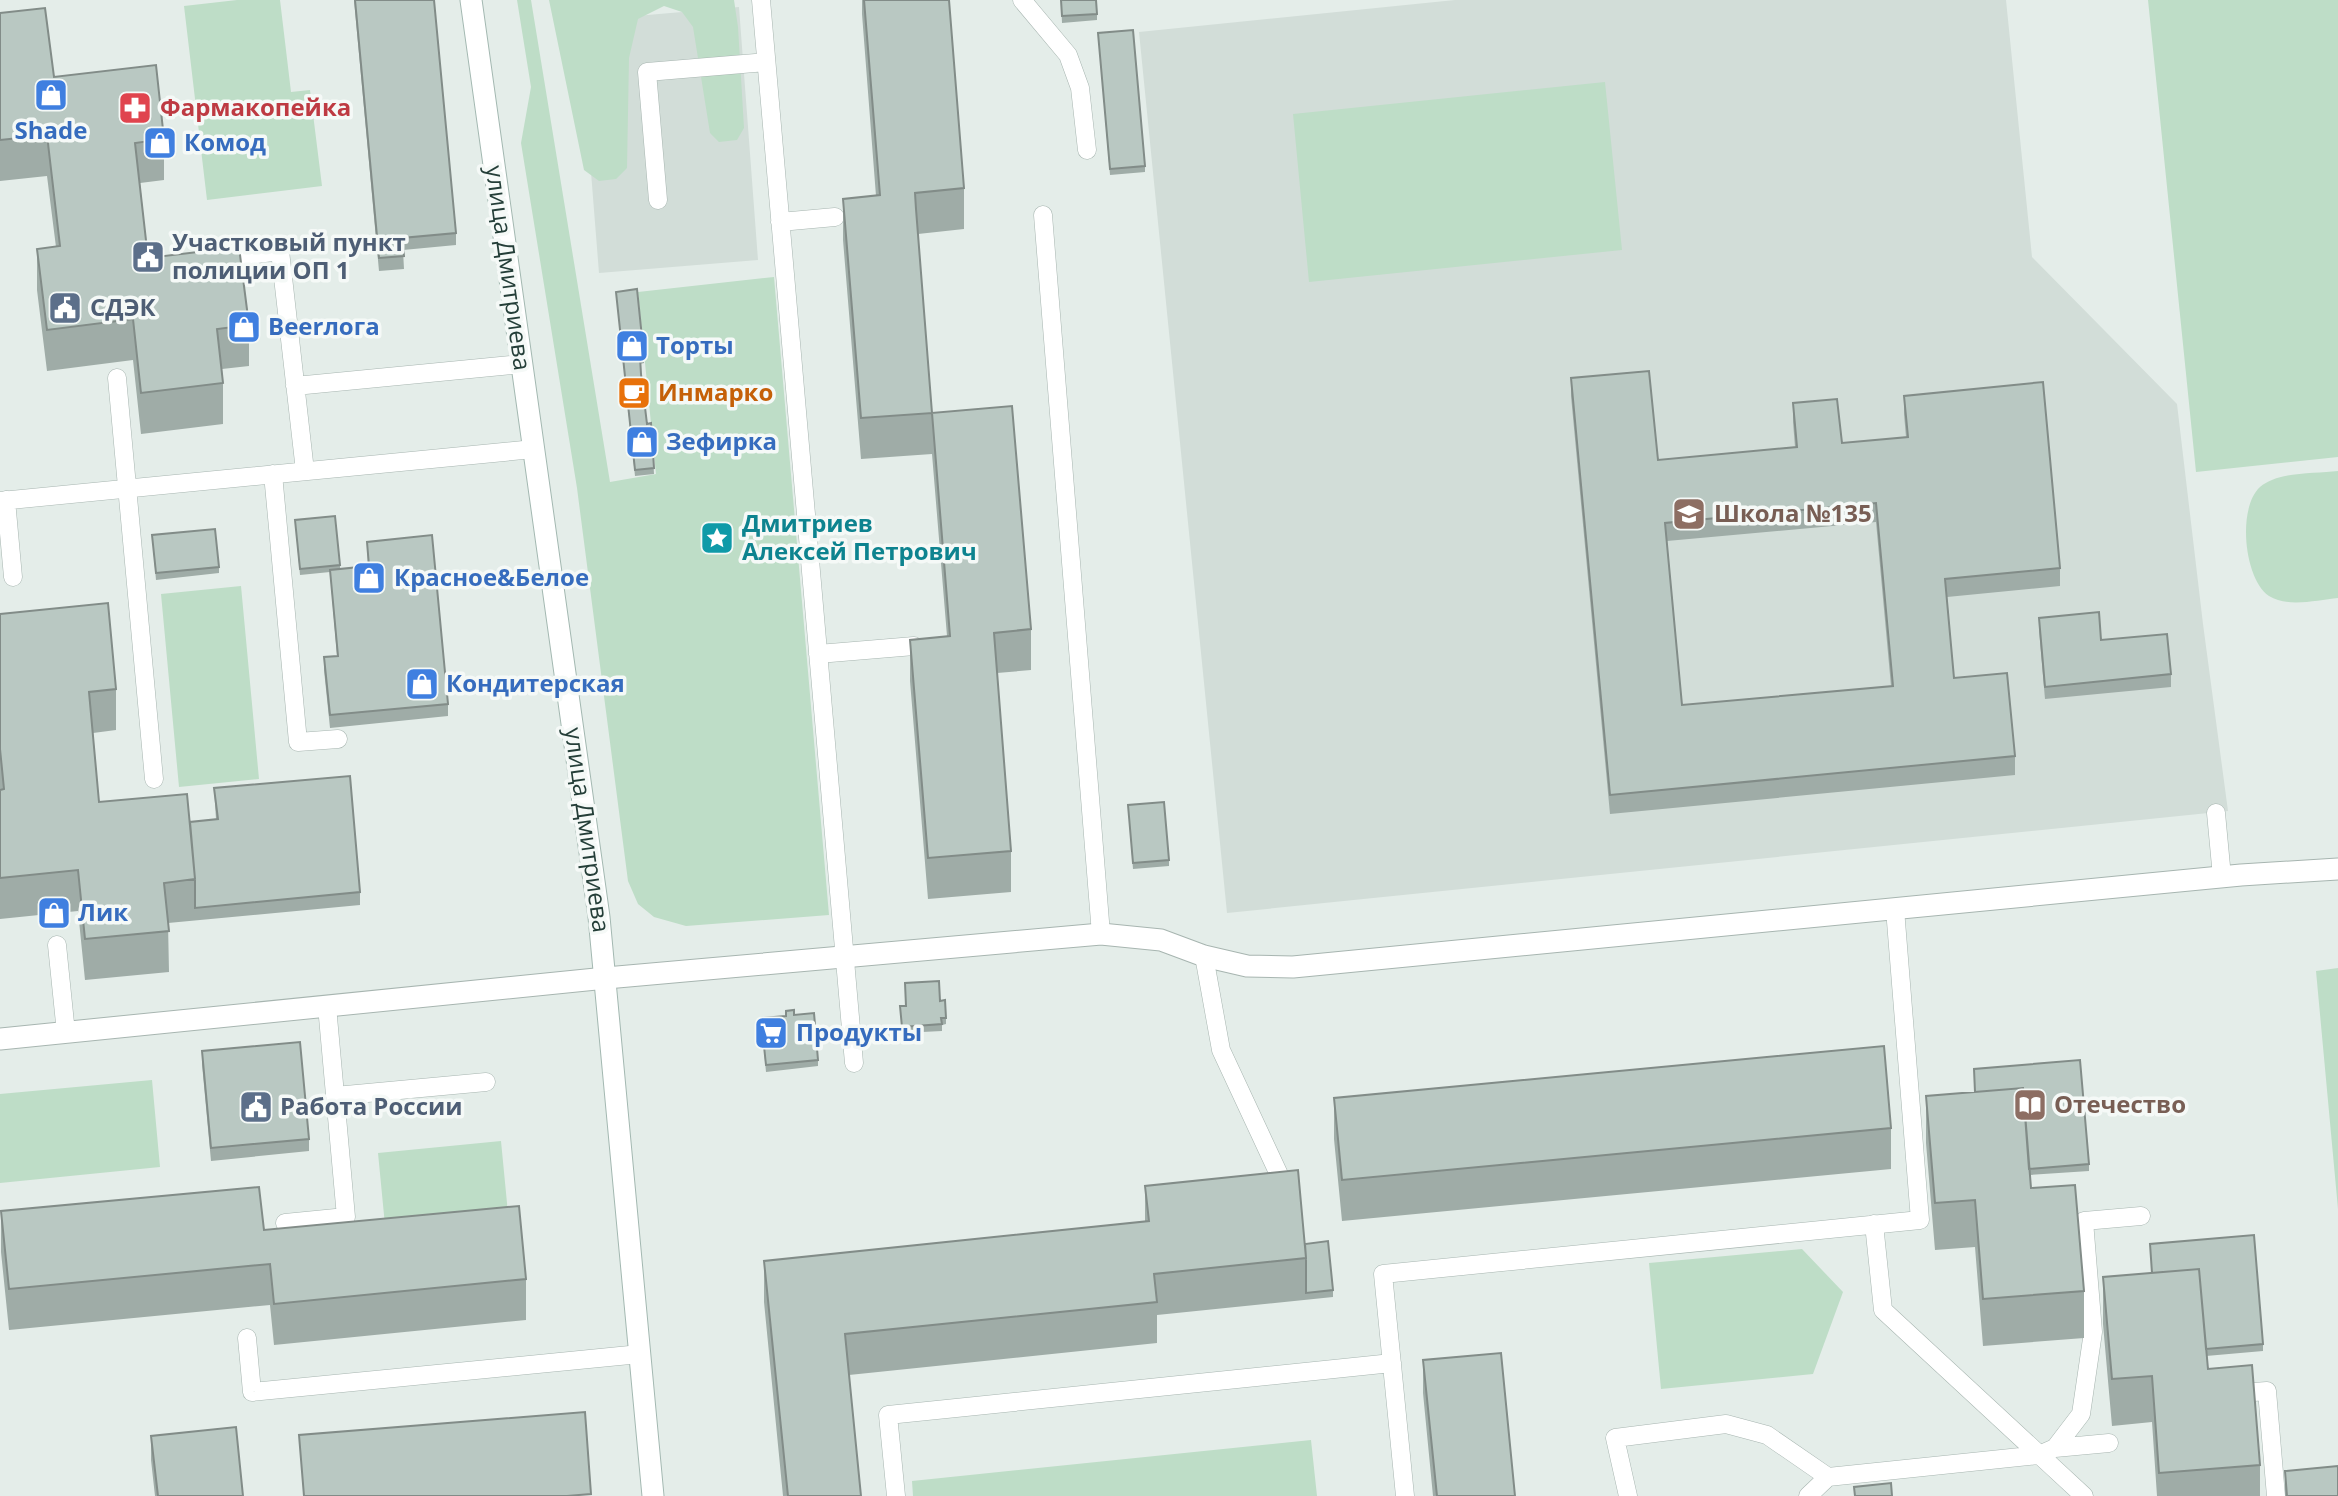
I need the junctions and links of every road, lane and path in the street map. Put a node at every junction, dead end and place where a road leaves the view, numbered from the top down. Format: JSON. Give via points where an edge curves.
{"nodes":[{"id":1,"x":471,"y":0,"type":"edge"},
{"id":2,"x":761,"y":0,"type":"edge"},
{"id":3,"x":1022,"y":0,"type":"edge"},
{"id":4,"x":766,"y":62,"type":"junction"},
{"id":5,"x":1087,"y":150,"type":"dead end"},
{"id":6,"x":658,"y":200,"type":"dead end"},
{"id":7,"x":1043,"y":215,"type":"dead end"},
{"id":8,"x":835,"y":217,"type":"dead end"},
{"id":9,"x":780,"y":222,"type":"junction"},
{"id":10,"x":197,"y":262,"type":"edge"},
{"id":11,"x":522,"y":364,"type":"junction"},
{"id":12,"x":117,"y":378,"type":"edge"},
{"id":13,"x":295,"y":386,"type":"junction"},
{"id":14,"x":534,"y":449,"type":"junction"},
{"id":15,"x":305,"y":471,"type":"junction"},
{"id":16,"x":273,"y":474,"type":"junction"},
{"id":17,"x":127,"y":489,"type":"junction"},
{"id":18,"x":3,"y":501,"type":"edge"},
{"id":19,"x":13,"y":577,"type":"dead end"},
{"id":20,"x":914,"y":646,"type":"edge"},
{"id":21,"x":818,"y":654,"type":"junction"},
{"id":22,"x":338,"y":739,"type":"dead end"},
{"id":23,"x":154,"y":779,"type":"dead end"},
{"id":24,"x":2216,"y":813,"type":"dead end"},
{"id":25,"x":2338,"y":869,"type":"edge"},
{"id":26,"x":2222,"y":877,"type":"junction"},
{"id":27,"x":1895,"y":909,"type":"junction"},
{"id":28,"x":1101,"y":933,"type":"junction"},
{"id":29,"x":57,"y":945,"type":"dead end"},
{"id":30,"x":845,"y":956,"type":"junction"},
{"id":31,"x":1204,"y":956,"type":"junction"},
{"id":32,"x":606,"y":978,"type":"junction"},
{"id":33,"x":327,"y":1006,"type":"junction"},
{"id":34,"x":66,"y":1033,"type":"junction"},
{"id":35,"x":0,"y":1039,"type":"edge"},
{"id":36,"x":854,"y":1063,"type":"dead end"},
{"id":37,"x":486,"y":1082,"type":"dead end"},
{"id":38,"x":335,"y":1096,"type":"junction"},
{"id":39,"x":1282,"y":1181,"type":"edge"},
{"id":40,"x":2141,"y":1216,"type":"dead end"},
{"id":41,"x":285,"y":1223,"type":"dead end"},
{"id":42,"x":1874,"y":1224,"type":"junction"},
{"id":43,"x":247,"y":1338,"type":"dead end"},
{"id":44,"x":640,"y":1354,"type":"junction"},
{"id":45,"x":1392,"y":1363,"type":"junction"},
{"id":46,"x":2239,"y":1393,"type":"edge"},
{"id":47,"x":2109,"y":1443,"type":"edge"},
{"id":48,"x":2047,"y":1452,"type":"junction"},
{"id":49,"x":1828,"y":1478,"type":"junction"},
{"id":50,"x":653,"y":1496,"type":"edge"},
{"id":51,"x":896,"y":1496,"type":"edge"},
{"id":52,"x":1405,"y":1496,"type":"edge"},
{"id":53,"x":1628,"y":1496,"type":"edge"},
{"id":54,"x":1808,"y":1496,"type":"edge"},
{"id":55,"x":2084,"y":1496,"type":"edge"},
{"id":56,"x":2276,"y":1496,"type":"edge"}],
"edges":[{"from":1,"to":11,"type":"street","name":"улица Дмитриева"},
{"from":2,"to":4,"type":"lane"},
{"from":3,"to":5,"type":"lane","via":[[1068,55],[1080,88]]},
{"from":4,"to":6,"type":"lane","via":[[647,72]]},
{"from":4,"to":9,"type":"lane"},
{"from":7,"to":28,"type":"lane"},
{"from":8,"to":9,"type":"lane"},
{"from":9,"to":21,"type":"lane"},
{"from":10,"to":13,"type":"lane","via":[[279,251]]},
{"from":11,"to":13,"type":"lane"},
{"from":11,"to":14,"type":"street","name":"улица Дмитриева"},
{"from":12,"to":17,"type":"lane"},
{"from":13,"to":15,"type":"lane"},
{"from":14,"to":15,"type":"lane"},
{"from":14,"to":32,"type":"street","name":"улица Дмитриева"},
{"from":15,"to":16,"type":"lane"},
{"from":16,"to":17,"type":"lane"},
{"from":16,"to":22,"type":"lane","via":[[298,742]]},
{"from":17,"to":18,"type":"lane"},
{"from":17,"to":23,"type":"lane"},
{"from":18,"to":19,"type":"lane"},
{"from":20,"to":21,"type":"lane"},
{"from":21,"to":30,"type":"lane"},
{"from":24,"to":26,"type":"lane"},
{"from":25,"to":26,"type":"street"},
{"from":26,"to":27,"type":"street"},
{"from":27,"to":31,"type":"street","via":[[1293,967],[1247,966]]},
{"from":27,"to":42,"type":"lane","via":[[1920,1220]]},
{"from":28,"to":30,"type":"street"},
{"from":28,"to":31,"type":"street","via":[[1161,940]]},
{"from":29,"to":34,"type":"lane"},
{"from":30,"to":32,"type":"street"},
{"from":30,"to":36,"type":"lane"},
{"from":31,"to":39,"type":"lane","via":[[1221,1050]]},
{"from":32,"to":33,"type":"street"},
{"from":32,"to":44,"type":"street","name":"улица Дмитриева"},
{"from":33,"to":34,"type":"street"},
{"from":33,"to":38,"type":"lane"},
{"from":34,"to":35,"type":"street"},
{"from":37,"to":38,"type":"lane"},
{"from":38,"to":41,"type":"lane","via":[[346,1217]]},
{"from":40,"to":48,"type":"lane","via":[[2084,1220],[2093,1332],[2081,1413]]},
{"from":42,"to":45,"type":"lane","via":[[1383,1274]]},
{"from":42,"to":48,"type":"lane","via":[[1883,1310]]},
{"from":43,"to":44,"type":"lane","via":[[252,1392]]},
{"from":44,"to":50,"type":"street","name":"улица Дмитриева"},
{"from":45,"to":51,"type":"lane","via":[[888,1415]]},
{"from":45,"to":52,"type":"lane"},
{"from":46,"to":56,"type":"lane","via":[[2267,1391]]},
{"from":47,"to":48,"type":"lane"},
{"from":48,"to":49,"type":"lane"},
{"from":48,"to":55,"type":"lane"},
{"from":49,"to":53,"type":"lane","via":[[1767,1436],[1726,1424],[1615,1438]]},
{"from":49,"to":54,"type":"lane"}]}
